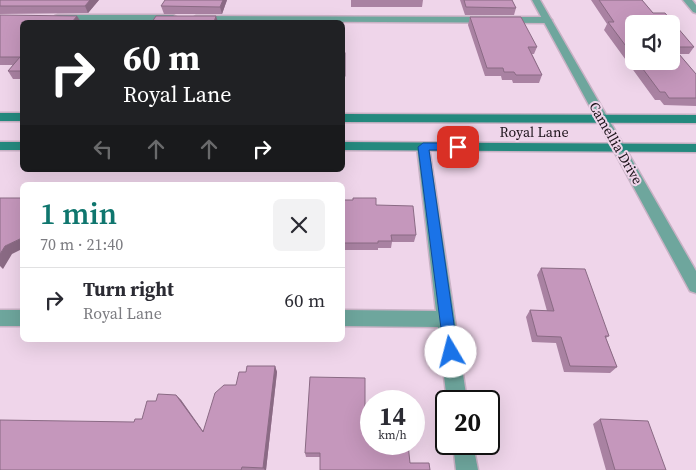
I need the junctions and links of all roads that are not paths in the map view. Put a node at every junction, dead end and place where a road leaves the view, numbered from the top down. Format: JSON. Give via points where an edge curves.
{"nodes":[{"id":1,"x":536,"y":0,"type":"edge"},
{"id":2,"x":687,"y":0,"type":"edge"},
{"id":3,"x":696,"y":10,"type":"edge"},
{"id":4,"x":50,"y":18,"type":"edge"},
{"id":5,"x":547,"y":20,"type":"junction"},
{"id":6,"x":0,"y":117,"type":"edge"},
{"id":7,"x":20,"y":117,"type":"edge"},
{"id":8,"x":345,"y":118,"type":"edge"},
{"id":9,"x":602,"y":118,"type":"junction"},
{"id":10,"x":696,"y":119,"type":"edge"},
{"id":11,"x":0,"y":146,"type":"edge"},
{"id":12,"x":20,"y":146,"type":"edge"},
{"id":13,"x":345,"y":146,"type":"edge"},
{"id":14,"x":423,"y":147,"type":"junction"},
{"id":15,"x":618,"y":147,"type":"junction"},
{"id":16,"x":696,"y":148,"type":"edge"},
{"id":17,"x":696,"y":286,"type":"edge"},
{"id":18,"x":0,"y":318,"type":"edge"},
{"id":19,"x":20,"y":318,"type":"edge"},
{"id":20,"x":345,"y":318,"type":"edge"},
{"id":21,"x":446,"y":319,"type":"junction"},
{"id":22,"x":456,"y":390,"type":"edge"},
{"id":23,"x":465,"y":455,"type":"edge"},
{"id":24,"x":467,"y":470,"type":"edge"}],
"edges":[{"from":1,"to":5,"type":"street","name":"Camellia Drive"},
{"from":2,"to":3,"type":"street"},
{"from":4,"to":5,"type":"street"},
{"from":5,"to":9,"type":"street","name":"Camellia Drive"},
{"from":6,"to":7,"type":"main road"},
{"from":8,"to":9,"type":"main road","name":"Royal Lane"},
{"from":9,"to":10,"type":"main road","name":"Royal Lane"},
{"from":9,"to":15,"type":"street","name":"Camellia Drive"},
{"from":11,"to":12,"type":"main road"},
{"from":13,"to":14,"type":"main road","name":"Royal Lane"},
{"from":14,"to":15,"type":"main road","name":"Royal Lane"},
{"from":14,"to":21,"type":"street"},
{"from":15,"to":16,"type":"main road","name":"Royal Lane"},
{"from":15,"to":17,"type":"street","name":"Camellia Drive"},
{"from":18,"to":19,"type":"street"},
{"from":20,"to":21,"type":"street"},
{"from":21,"to":22,"type":"street"},
{"from":23,"to":24,"type":"street"}]}
